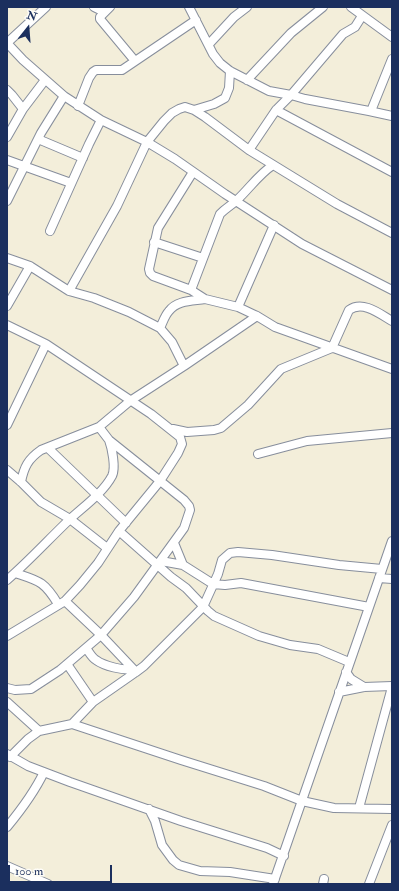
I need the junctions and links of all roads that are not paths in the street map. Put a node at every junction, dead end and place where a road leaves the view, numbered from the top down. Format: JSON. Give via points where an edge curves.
{"nodes":[{"id":1,"x":94,"y":7,"type":"edge"},
{"id":2,"x":189,"y":7,"type":"edge"},
{"id":3,"x":247,"y":7,"type":"edge"},
{"id":4,"x":323,"y":7,"type":"edge"},
{"id":5,"x":351,"y":7,"type":"edge"},
{"id":6,"x":42,"y":8,"type":"edge"},
{"id":7,"x":107,"y":9,"type":"edge"},
{"id":8,"x":362,"y":16,"type":"junction"},
{"id":9,"x":196,"y":20,"type":"junction"},
{"id":10,"x":392,"y":36,"type":"edge"},
{"id":11,"x":7,"y":43,"type":"edge"},
{"id":12,"x":209,"y":44,"type":"junction"},
{"id":13,"x":392,"y":59,"type":"edge"},
{"id":14,"x":135,"y":61,"type":"junction"},
{"id":15,"x":230,"y":71,"type":"junction"},
{"id":16,"x":45,"y":80,"type":"junction"},
{"id":17,"x":247,"y":80,"type":"junction"},
{"id":18,"x":7,"y":90,"type":"edge"},
{"id":19,"x":291,"y":95,"type":"junction"},
{"id":20,"x":64,"y":96,"type":"junction"},
{"id":21,"x":78,"y":106,"type":"junction"},
{"id":22,"x":23,"y":109,"type":"junction"},
{"id":23,"x":194,"y":110,"type":"junction"},
{"id":24,"x":276,"y":110,"type":"junction"},
{"id":25,"x":371,"y":112,"type":"junction"},
{"id":26,"x":392,"y":116,"type":"edge"},
{"id":27,"x":102,"y":120,"type":"junction"},
{"id":28,"x":7,"y":137,"type":"edge"},
{"id":29,"x":38,"y":139,"type":"junction"},
{"id":30,"x":147,"y":142,"type":"junction"},
{"id":31,"x":249,"y":150,"type":"junction"},
{"id":32,"x":83,"y":158,"type":"junction"},
{"id":33,"x":7,"y":160,"type":"edge"},
{"id":34,"x":273,"y":165,"type":"junction"},
{"id":35,"x":25,"y":166,"type":"junction"},
{"id":36,"x":193,"y":172,"type":"junction"},
{"id":37,"x":392,"y":172,"type":"edge"},
{"id":38,"x":71,"y":183,"type":"junction"},
{"id":39,"x":7,"y":201,"type":"edge"},
{"id":40,"x":236,"y":202,"type":"junction"},
{"id":41,"x":274,"y":225,"type":"junction"},
{"id":42,"x":50,"y":231,"type":"dead end"},
{"id":43,"x":392,"y":233,"type":"edge"},
{"id":44,"x":154,"y":242,"type":"junction"},
{"id":45,"x":7,"y":258,"type":"edge"},
{"id":46,"x":203,"y":258,"type":"junction"},
{"id":47,"x":30,"y":266,"type":"junction"},
{"id":48,"x":68,"y":290,"type":"junction"},
{"id":49,"x":191,"y":290,"type":"junction"},
{"id":50,"x":392,"y":290,"type":"edge"},
{"id":51,"x":205,"y":299,"type":"junction"},
{"id":52,"x":7,"y":306,"type":"edge"},
{"id":53,"x":238,"y":307,"type":"junction"},
{"id":54,"x":257,"y":316,"type":"junction"},
{"id":55,"x":392,"y":322,"type":"edge"},
{"id":56,"x":7,"y":325,"type":"edge"},
{"id":57,"x":160,"y":328,"type":"junction"},
{"id":58,"x":46,"y":344,"type":"junction"},
{"id":59,"x":332,"y":348,"type":"junction"},
{"id":60,"x":184,"y":366,"type":"junction"},
{"id":61,"x":392,"y":369,"type":"edge"},
{"id":62,"x":130,"y":401,"type":"junction"},
{"id":63,"x":7,"y":425,"type":"edge"},
{"id":64,"x":99,"y":427,"type":"junction"},
{"id":65,"x":170,"y":428,"type":"junction"},
{"id":66,"x":392,"y":433,"type":"edge"},
{"id":67,"x":109,"y":440,"type":"junction"},
{"id":68,"x":48,"y":448,"type":"junction"},
{"id":69,"x":258,"y":454,"type":"dead end"},
{"id":70,"x":24,"y":468,"type":"junction"},
{"id":71,"x":9,"y":472,"type":"edge"},
{"id":72,"x":160,"y":481,"type":"junction"},
{"id":73,"x":21,"y":482,"type":"junction"},
{"id":74,"x":97,"y":495,"type":"junction"},
{"id":75,"x":70,"y":519,"type":"junction"},
{"id":76,"x":126,"y":523,"type":"junction"},
{"id":77,"x":119,"y":531,"type":"junction"},
{"id":78,"x":392,"y":541,"type":"edge"},
{"id":79,"x":174,"y":543,"type":"junction"},
{"id":80,"x":107,"y":548,"type":"junction"},
{"id":81,"x":160,"y":563,"type":"junction"},
{"id":82,"x":183,"y":565,"type":"junction"},
{"id":83,"x":382,"y":568,"type":"junction"},
{"id":84,"x":15,"y":573,"type":"junction"},
{"id":85,"x":379,"y":578,"type":"junction"},
{"id":86,"x":392,"y":578,"type":"edge"},
{"id":87,"x":7,"y":580,"type":"edge"},
{"id":88,"x":213,"y":584,"type":"junction"},
{"id":89,"x":62,"y":602,"type":"junction"},
{"id":90,"x":203,"y":607,"type":"junction"},
{"id":91,"x":369,"y":607,"type":"junction"},
{"id":92,"x":101,"y":635,"type":"junction"},
{"id":93,"x":7,"y":636,"type":"edge"},
{"id":94,"x":86,"y":648,"type":"junction"},
{"id":95,"x":349,"y":662,"type":"junction"},
{"id":96,"x":67,"y":664,"type":"junction"},
{"id":97,"x":135,"y":671,"type":"junction"},
{"id":98,"x":346,"y":672,"type":"junction"},
{"id":99,"x":392,"y":686,"type":"edge"},
{"id":100,"x":364,"y":687,"type":"junction"},
{"id":101,"x":7,"y":688,"type":"edge"},
{"id":102,"x":15,"y":690,"type":"junction"},
{"id":103,"x":339,"y":692,"type":"junction"},
{"id":104,"x":93,"y":702,"type":"junction"},
{"id":105,"x":8,"y":706,"type":"edge"},
{"id":106,"x":72,"y":724,"type":"junction"},
{"id":107,"x":39,"y":731,"type":"junction"},
{"id":108,"x":9,"y":755,"type":"edge"},
{"id":109,"x":44,"y":772,"type":"junction"},
{"id":110,"x":302,"y":801,"type":"junction"},
{"id":111,"x":359,"y":808,"type":"junction"},
{"id":112,"x":149,"y":809,"type":"junction"},
{"id":113,"x":392,"y":809,"type":"edge"},
{"id":114,"x":158,"y":813,"type":"junction"},
{"id":115,"x":155,"y":821,"type":"junction"},
{"id":116,"x":392,"y":825,"type":"edge"},
{"id":117,"x":7,"y":827,"type":"edge"},
{"id":118,"x":284,"y":856,"type":"junction"},
{"id":119,"x":7,"y":866,"type":"edge"},
{"id":120,"x":274,"y":881,"type":"edge"},
{"id":121,"x":48,"y":884,"type":"edge"},
{"id":122,"x":369,"y":884,"type":"edge"}],
"edges":[{"from":1,"to":7,"type":"street"},
{"from":2,"to":9,"type":"street"},
{"from":3,"to":12,"type":"street"},
{"from":4,"to":17,"type":"street","via":[[291,33]]},
{"from":5,"to":8,"type":"street"},
{"from":6,"to":11,"type":"street"},
{"from":7,"to":14,"type":"street","via":[[100,19]]},
{"from":8,"to":10,"type":"street"},
{"from":8,"to":19,"type":"street","via":[[355,28],[343,34]]},
{"from":9,"to":12,"type":"street"},
{"from":9,"to":14,"type":"street"},
{"from":11,"to":16,"type":"street"},
{"from":12,"to":15,"type":"street","via":[[217,58]]},
{"from":13,"to":25,"type":"street"},
{"from":14,"to":21,"type":"street","via":[[122,70],[93,72]]},
{"from":15,"to":17,"type":"street"},
{"from":15,"to":23,"type":"street","via":[[226,98]]},
{"from":16,"to":20,"type":"street"},
{"from":16,"to":22,"type":"street"},
{"from":17,"to":19,"type":"street","via":[[269,91]]},
{"from":18,"to":22,"type":"street"},
{"from":19,"to":24,"type":"street"},
{"from":19,"to":25,"type":"street"},
{"from":20,"to":21,"type":"street"},
{"from":20,"to":29,"type":"street"},
{"from":21,"to":27,"type":"street"},
{"from":22,"to":28,"type":"street"},
{"from":23,"to":30,"type":"street","via":[[185,107],[172,113]]},
{"from":23,"to":31,"type":"street"},
{"from":24,"to":31,"type":"street"},
{"from":24,"to":37,"type":"street"},
{"from":25,"to":26,"type":"street"},
{"from":27,"to":30,"type":"street"},
{"from":27,"to":32,"type":"street"},
{"from":29,"to":32,"type":"street"},
{"from":29,"to":35,"type":"street"},
{"from":30,"to":36,"type":"street"},
{"from":30,"to":48,"type":"street","via":[[117,206]]},
{"from":31,"to":34,"type":"street"},
{"from":32,"to":38,"type":"street"},
{"from":33,"to":35,"type":"street"},
{"from":34,"to":40,"type":"street"},
{"from":34,"to":43,"type":"street","via":[[337,204]]},
{"from":35,"to":38,"type":"street"},
{"from":35,"to":39,"type":"street"},
{"from":36,"to":40,"type":"street"},
{"from":36,"to":44,"type":"street","via":[[158,228]]},
{"from":38,"to":42,"type":"street"},
{"from":40,"to":41,"type":"street"},
{"from":40,"to":46,"type":"street","via":[[220,214]]},
{"from":41,"to":50,"type":"street","via":[[302,244]]},
{"from":41,"to":53,"type":"street"},
{"from":44,"to":46,"type":"street"},
{"from":44,"to":49,"type":"street","via":[[150,273]]},
{"from":45,"to":47,"type":"street"},
{"from":46,"to":49,"type":"street"},
{"from":47,"to":48,"type":"street"},
{"from":47,"to":52,"type":"street"},
{"from":48,"to":57,"type":"street","via":[[129,312]]},
{"from":49,"to":51,"type":"street"},
{"from":51,"to":53,"type":"street"},
{"from":51,"to":57,"type":"street","via":[[175,306],[169,311]]},
{"from":53,"to":54,"type":"street"},
{"from":54,"to":59,"type":"street","via":[[275,327]]},
{"from":54,"to":60,"type":"street"},
{"from":55,"to":59,"type":"street","via":[[364,306],[352,308]]},
{"from":56,"to":58,"type":"street"},
{"from":57,"to":60,"type":"street","via":[[172,342]]},
{"from":58,"to":62,"type":"street"},
{"from":58,"to":63,"type":"street"},
{"from":59,"to":61,"type":"street"},
{"from":59,"to":65,"type":"street","via":[[281,370],[248,405],[221,428],[187,432]]},
{"from":60,"to":62,"type":"street"},
{"from":62,"to":64,"type":"street"},
{"from":62,"to":65,"type":"street"},
{"from":64,"to":67,"type":"street"},
{"from":64,"to":68,"type":"street"},
{"from":65,"to":72,"type":"street","via":[[180,437],[182,444]]},
{"from":66,"to":69,"type":"street","via":[[307,441]]},
{"from":67,"to":72,"type":"street"},
{"from":67,"to":74,"type":"street","via":[[113,473]]},
{"from":68,"to":70,"type":"street","via":[[35,454]]},
{"from":68,"to":74,"type":"street"},
{"from":70,"to":71,"type":"street"},
{"from":70,"to":73,"type":"street"},
{"from":71,"to":73,"type":"street"},
{"from":72,"to":76,"type":"street"},
{"from":72,"to":79,"type":"street","via":[[189,506],[190,510],[186,525]]},
{"from":73,"to":75,"type":"street","via":[[41,502]]},
{"from":74,"to":75,"type":"street"},
{"from":74,"to":76,"type":"street"},
{"from":75,"to":80,"type":"street"},
{"from":75,"to":84,"type":"street"},
{"from":76,"to":77,"type":"street"},
{"from":77,"to":80,"type":"street"},
{"from":77,"to":81,"type":"street"},
{"from":78,"to":83,"type":"street"},
{"from":79,"to":81,"type":"street"},
{"from":79,"to":82,"type":"street"},
{"from":80,"to":89,"type":"street","via":[[88,576]]},
{"from":81,"to":82,"type":"street"},
{"from":81,"to":90,"type":"street"},
{"from":81,"to":92,"type":"street"},
{"from":82,"to":88,"type":"street"},
{"from":83,"to":85,"type":"street"},
{"from":83,"to":88,"type":"street","via":[[339,565],[272,554],[234,552],[222,560]]},
{"from":84,"to":87,"type":"street"},
{"from":84,"to":89,"type":"street","via":[[40,582]]},
{"from":85,"to":86,"type":"street"},
{"from":85,"to":91,"type":"street"},
{"from":88,"to":90,"type":"street"},
{"from":88,"to":91,"type":"street","via":[[240,583]]},
{"from":89,"to":92,"type":"street"},
{"from":89,"to":93,"type":"street"},
{"from":90,"to":95,"type":"street","via":[[214,616],[259,636],[290,645],[322,650]]},
{"from":90,"to":97,"type":"street"},
{"from":91,"to":95,"type":"street"},
{"from":92,"to":94,"type":"street"},
{"from":92,"to":97,"type":"street"},
{"from":94,"to":96,"type":"street"},
{"from":94,"to":97,"type":"street","via":[[101,663],[122,670]]},
{"from":95,"to":98,"type":"street"},
{"from":96,"to":102,"type":"street","via":[[31,689]]},
{"from":96,"to":104,"type":"street"},
{"from":97,"to":104,"type":"street"},
{"from":98,"to":100,"type":"street","via":[[351,679]]},
{"from":98,"to":103,"type":"street"},
{"from":99,"to":100,"type":"street"},
{"from":99,"to":111,"type":"street"},
{"from":100,"to":103,"type":"street"},
{"from":101,"to":102,"type":"street"},
{"from":102,"to":105,"type":"street"},
{"from":103,"to":110,"type":"street"},
{"from":104,"to":106,"type":"street"},
{"from":105,"to":107,"type":"street"},
{"from":106,"to":107,"type":"street"},
{"from":106,"to":110,"type":"street","via":[[264,786]]},
{"from":107,"to":108,"type":"street"},
{"from":108,"to":109,"type":"street"},
{"from":109,"to":112,"type":"street"},
{"from":109,"to":117,"type":"street","via":[[24,806]]},
{"from":110,"to":111,"type":"street","via":[[327,807]]},
{"from":110,"to":118,"type":"street"},
{"from":111,"to":113,"type":"street"},
{"from":112,"to":114,"type":"street"},
{"from":112,"to":115,"type":"street"},
{"from":114,"to":115,"type":"street"},
{"from":114,"to":118,"type":"street","via":[[267,848]]},
{"from":115,"to":120,"type":"street","via":[[162,845],[179,865],[200,871],[230,872]]},
{"from":116,"to":122,"type":"street"},
{"from":118,"to":120,"type":"street"},
{"from":119,"to":121,"type":"street"}]}
